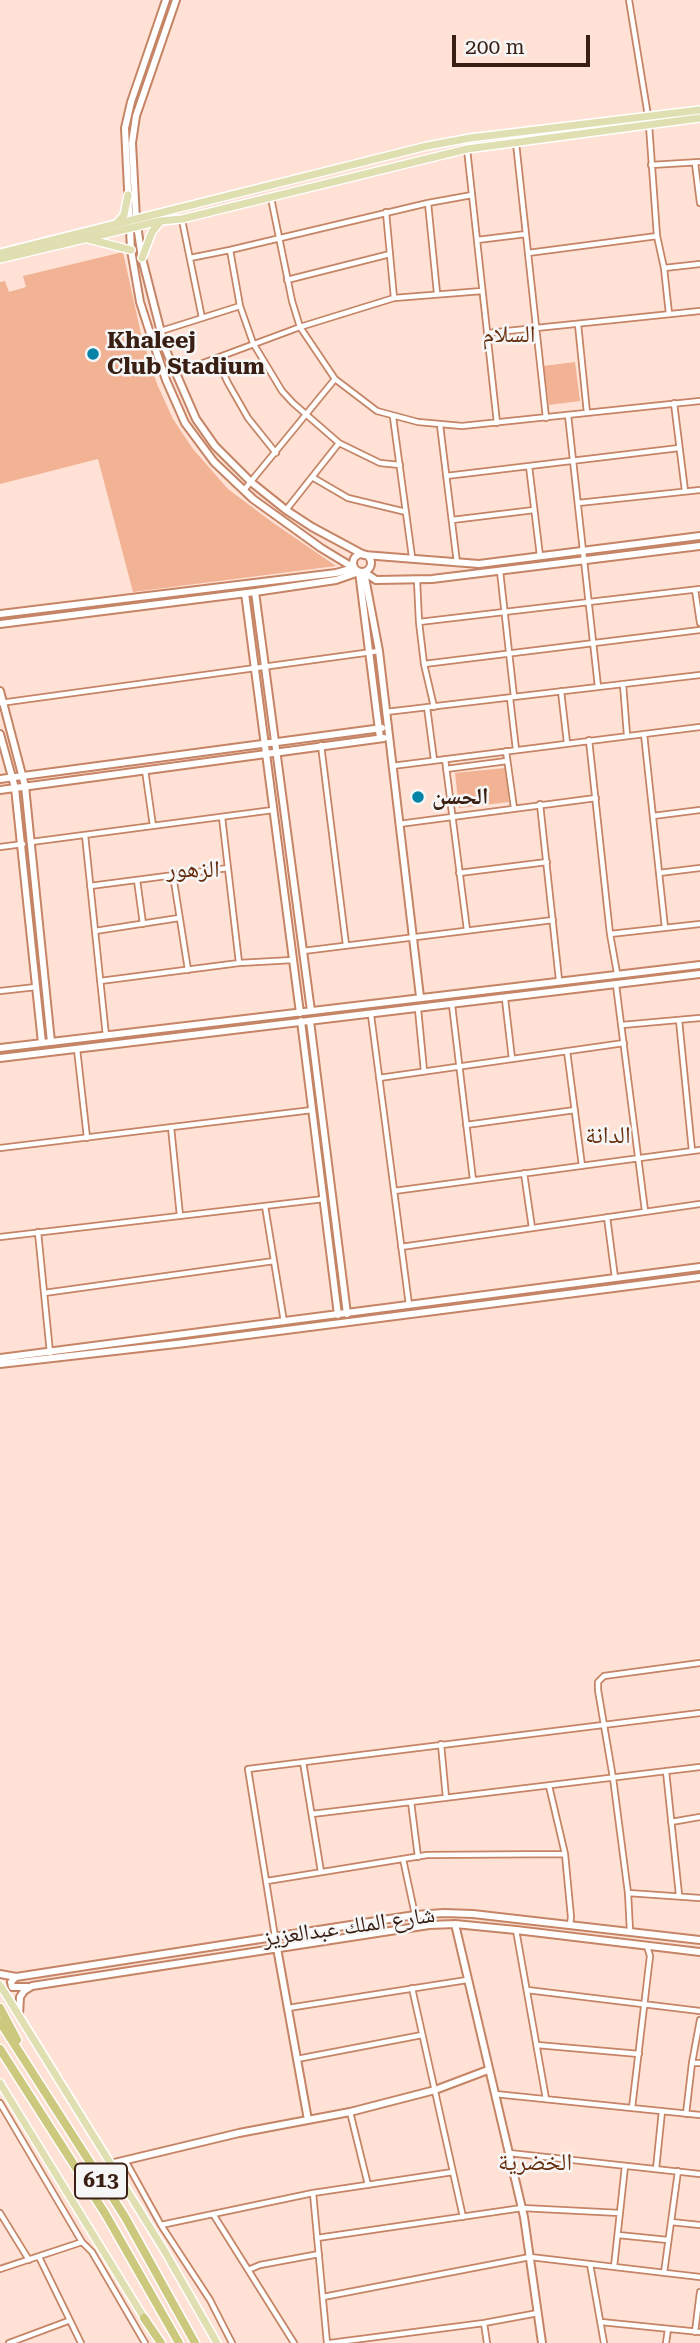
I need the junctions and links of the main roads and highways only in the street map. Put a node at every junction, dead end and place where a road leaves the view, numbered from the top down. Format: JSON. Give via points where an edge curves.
{"nodes":[{"id":1,"x":700,"y":110,"type":"edge"},
{"id":2,"x":700,"y":118,"type":"edge"},
{"id":3,"x":649,"y":121,"type":"junction"},
{"id":4,"x":128,"y":195,"type":"road end"},
{"id":5,"x":160,"y":221,"type":"junction"},
{"id":6,"x":135,"y":222,"type":"junction"},
{"id":7,"x":115,"y":224,"type":"junction"},
{"id":8,"x":84,"y":238,"type":"junction"},
{"id":9,"x":131,"y":250,"type":"road end"},
{"id":10,"x":0,"y":253,"type":"edge"},
{"id":11,"x":142,"y":258,"type":"road end"},
{"id":12,"x":0,"y":259,"type":"edge"},
{"id":13,"x":0,"y":1985,"type":"edge"},
{"id":14,"x":0,"y":2008,"type":"edge"},
{"id":15,"x":0,"y":2022,"type":"edge"},
{"id":16,"x":0,"y":2049,"type":"edge"},
{"id":17,"x":0,"y":2083,"type":"edge"},
{"id":18,"x":47,"y":2098,"type":"junction"},
{"id":19,"x":144,"y":2318,"type":"joint"},
{"id":20,"x":159,"y":2343,"type":"edge"},
{"id":21,"x":178,"y":2343,"type":"edge"},
{"id":22,"x":197,"y":2343,"type":"edge"},
{"id":23,"x":217,"y":2343,"type":"edge"}],
"edges":[{"from":1,"to":3,"type":"main road"},
{"from":2,"to":3,"type":"main road"},
{"from":3,"to":5,"type":"main road","via":[[467,149]]},
{"from":3,"to":6,"type":"main road","via":[[427,146]]},
{"from":4,"to":7,"type":"main road","via":[[124,215]]},
{"from":5,"to":6,"type":"main road"},
{"from":5,"to":11,"type":"main road"},
{"from":6,"to":7,"type":"main road"},
{"from":6,"to":8,"type":"main road","via":[[129,229]]},
{"from":7,"to":10,"type":"main road"},
{"from":8,"to":9,"type":"main road"},
{"from":8,"to":12,"type":"main road"},
{"from":13,"to":23,"type":"main road","name":"613"},
{"from":14,"to":18,"type":"highway"},
{"from":15,"to":18,"type":"highway","number":"613"},
{"from":16,"to":21,"type":"highway","number":"613","via":[[106,2216]]},
{"from":17,"to":19,"type":"main road"},
{"from":18,"to":22,"type":"highway","number":"613","via":[[125,2217]]},
{"from":19,"to":20,"type":"highway"}]}
